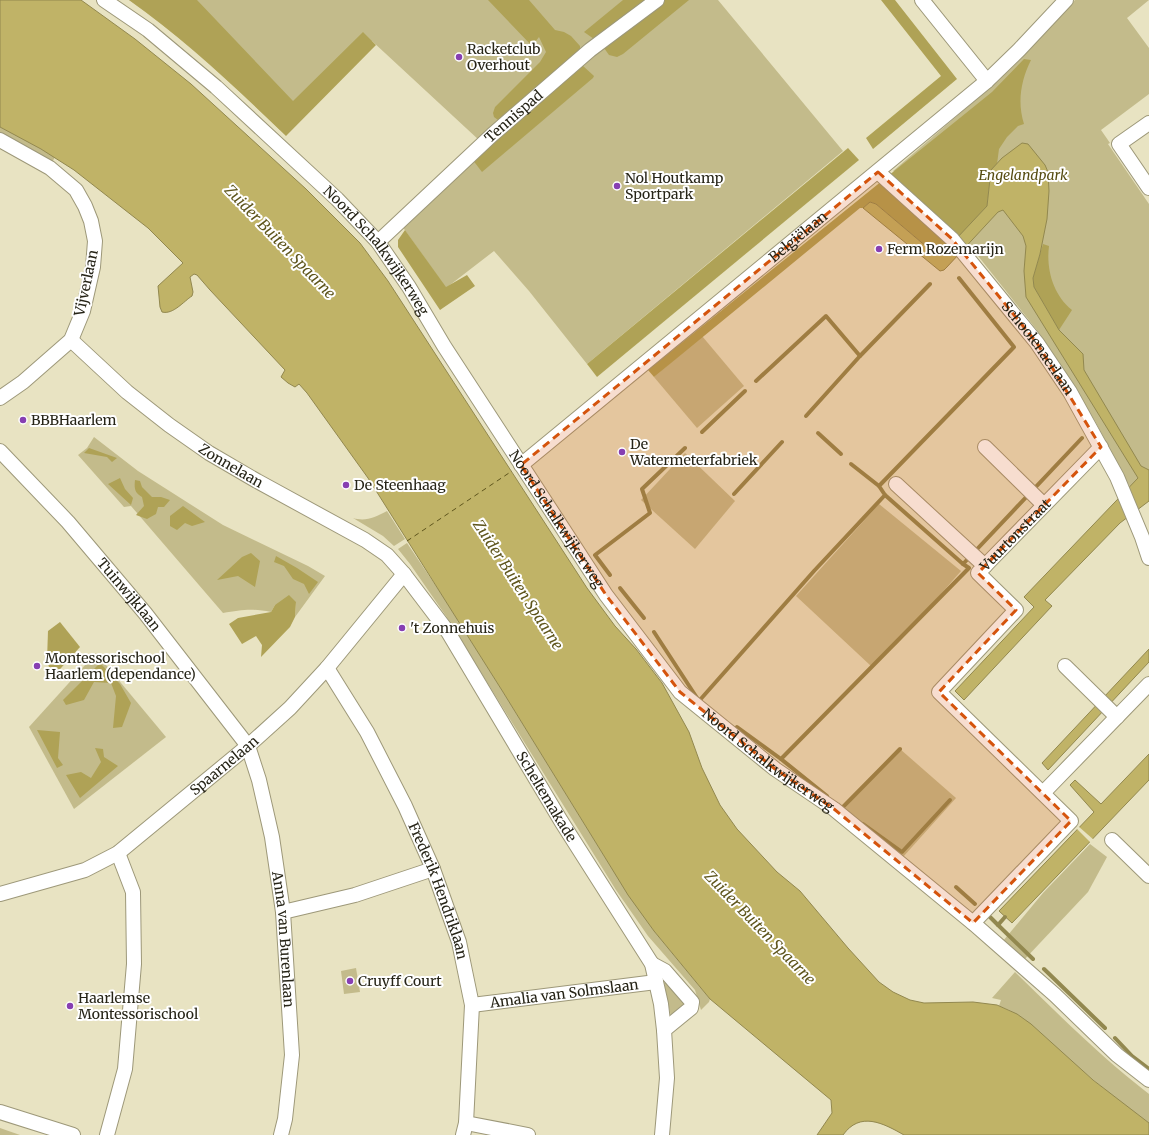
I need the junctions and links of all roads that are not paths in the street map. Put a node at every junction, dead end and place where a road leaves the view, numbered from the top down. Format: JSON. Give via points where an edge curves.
{"nodes":[{"id":1,"x":104,"y":0,"type":"edge"},
{"id":2,"x":657,"y":0,"type":"edge"},
{"id":3,"x":922,"y":0,"type":"edge"},
{"id":4,"x":1066,"y":0,"type":"edge"},
{"id":5,"x":987,"y":81,"type":"junction"},
{"id":6,"x":1149,"y":124,"type":"edge"},
{"id":7,"x":0,"y":140,"type":"edge"},
{"id":8,"x":878,"y":172,"type":"junction"},
{"id":9,"x":1149,"y":188,"type":"edge"},
{"id":10,"x":378,"y":242,"type":"junction"},
{"id":11,"x":71,"y":340,"type":"junction"},
{"id":12,"x":0,"y":398,"type":"edge"},
{"id":13,"x":985,"y":447,"type":"dead end"},
{"id":14,"x":1101,"y":447,"type":"junction"},
{"id":15,"x":0,"y":451,"type":"edge"},
{"id":16,"x":521,"y":464,"type":"junction"},
{"id":17,"x":896,"y":484,"type":"dead end"},
{"id":18,"x":1041,"y":502,"type":"junction"},
{"id":19,"x":1149,"y":558,"type":"edge"},
{"id":20,"x":982,"y":562,"type":"junction"},
{"id":21,"x":404,"y":574,"type":"junction"},
{"id":22,"x":1065,"y":666,"type":"dead end"},
{"id":23,"x":327,"y":668,"type":"junction"},
{"id":24,"x":1149,"y":684,"type":"edge"},
{"id":25,"x":1114,"y":715,"type":"junction"},
{"id":26,"x":248,"y":746,"type":"junction"},
{"id":27,"x":1043,"y":793,"type":"junction"},
{"id":28,"x":1112,"y":840,"type":"dead end"},
{"id":29,"x":118,"y":853,"type":"junction"},
{"id":30,"x":433,"y":869,"type":"junction"},
{"id":31,"x":1149,"y":876,"type":"edge"},
{"id":32,"x":0,"y":894,"type":"edge"},
{"id":33,"x":283,"y":912,"type":"junction"},
{"id":34,"x":973,"y":923,"type":"junction"},
{"id":35,"x":652,"y":964,"type":"junction"},
{"id":36,"x":656,"y":982,"type":"junction"},
{"id":37,"x":472,"y":1005,"type":"junction"},
{"id":38,"x":664,"y":1030,"type":"junction"},
{"id":39,"x":1149,"y":1080,"type":"edge"},
{"id":40,"x":0,"y":1112,"type":"edge"},
{"id":41,"x":464,"y":1129,"type":"edge"},
{"id":42,"x":73,"y":1135,"type":"edge"},
{"id":43,"x":107,"y":1135,"type":"edge"},
{"id":44,"x":281,"y":1135,"type":"edge"},
{"id":45,"x":528,"y":1135,"type":"edge"},
{"id":46,"x":662,"y":1135,"type":"edge"}],
"edges":[{"from":1,"to":10,"type":"street","name":"Noord Schalkwijkerweg","via":[[148,30],[216,87],[337,199]]},
{"from":2,"to":10,"type":"street","name":"Tennispad","via":[[579,60],[492,135]]},
{"from":3,"to":5,"type":"street"},
{"from":4,"to":5,"type":"street","name":"Belgiëlaan"},
{"from":5,"to":8,"type":"street","name":"Belgiëlaan"},
{"from":6,"to":9,"type":"street","via":[[1119,144]]},
{"from":7,"to":11,"type":"street","name":"Vijverlaan","via":[[50,168],[76,190],[91,221],[95,241],[92,267],[83,311]]},
{"from":8,"to":14,"type":"street","name":"Schoolenaerlaan","via":[[966,254],[1038,343]]},
{"from":8,"to":16,"type":"street","name":"Belgiëlaan"},
{"from":10,"to":16,"type":"street","name":"Noord Schalkwijkerweg"},
{"from":11,"to":12,"type":"street","name":"Vijverlaan","via":[[23,382]]},
{"from":11,"to":21,"type":"street","name":"Zonnelaan","via":[[127,392],[168,425],[209,453],[365,540],[387,556]]},
{"from":13,"to":18,"type":"street"},
{"from":14,"to":18,"type":"street","name":"Vuurtonstraat"},
{"from":14,"to":19,"type":"street","name":"Schoolenaerlaan","via":[[1117,477]]},
{"from":15,"to":26,"type":"street","name":"Tuinwijklaan","via":[[68,522],[145,613]]},
{"from":16,"to":34,"type":"street","name":"Noord Schalkwijkerweg","via":[[606,595],[680,692],[775,769],[834,809]]},
{"from":17,"to":20,"type":"street"},
{"from":18,"to":20,"type":"street","name":"Vuurtonstraat"},
{"from":20,"to":27,"type":"street","name":"Vuurtonstraat","via":[[978,573],[1016,610],[939,692]]},
{"from":21,"to":23,"type":"street","name":"Spaarnelaan"},
{"from":21,"to":35,"type":"street","name":"Scheltemakade","via":[[448,632],[561,821]]},
{"from":22,"to":25,"type":"street"},
{"from":23,"to":26,"type":"street","name":"Spaarnelaan","via":[[290,708]]},
{"from":23,"to":30,"type":"street","name":"Frederik Hendriklaan","via":[[367,732],[405,806]]},
{"from":24,"to":25,"type":"street"},
{"from":25,"to":27,"type":"street"},
{"from":26,"to":29,"type":"street","name":"Spaarnelaan"},
{"from":26,"to":33,"type":"street","name":"Anna van Burenlaan","via":[[259,780],[272,838]]},
{"from":27,"to":34,"type":"street","via":[[1071,821]]},
{"from":28,"to":31,"type":"street"},
{"from":29,"to":32,"type":"street","name":"Spaarnelaan","via":[[85,870]]},
{"from":29,"to":43,"type":"street","via":[[133,892],[134,964],[125,1069]]},
{"from":30,"to":33,"type":"street","via":[[355,895]]},
{"from":30,"to":37,"type":"street","name":"Frederik Hendriklaan","via":[[459,942]]},
{"from":33,"to":44,"type":"street","name":"Anna van Burenlaan","via":[[292,1055]]},
{"from":34,"to":39,"type":"street","name":"Noord Schalkwijkerweg","via":[[1117,1055]]},
{"from":35,"to":36,"type":"street","name":"Scheltemakade"},
{"from":35,"to":38,"type":"street","via":[[665,971],[692,1002],[691,1008]]},
{"from":36,"to":37,"type":"street","name":"Amalia van Solmslaan"},
{"from":36,"to":38,"type":"street","name":"Scheltemakade"},
{"from":37,"to":41,"type":"street","name":"Frederik Hendriklaan"},
{"from":38,"to":46,"type":"street","name":"Scheltemakade","via":[[667,1078]]},
{"from":40,"to":42,"type":"street"},
{"from":41,"to":45,"type":"street"}]}
